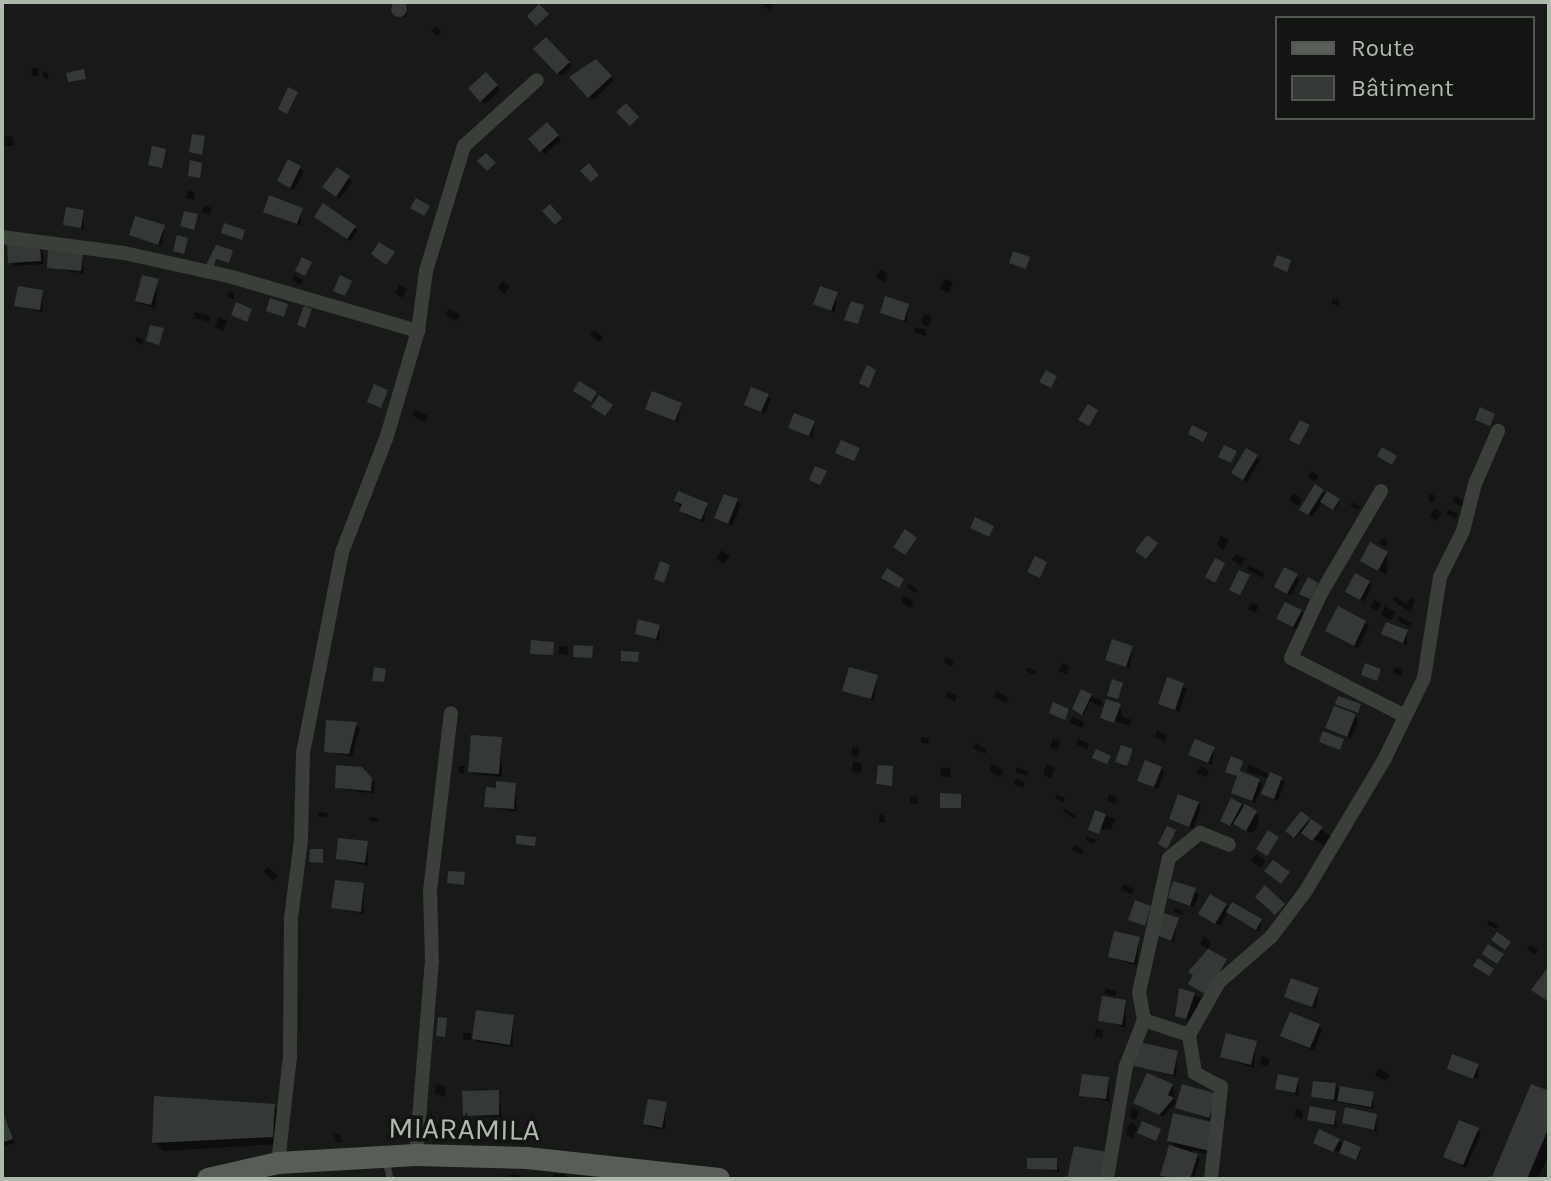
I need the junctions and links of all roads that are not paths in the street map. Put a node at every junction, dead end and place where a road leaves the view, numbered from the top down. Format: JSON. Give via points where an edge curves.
{"nodes":[{"id":1,"x":537,"y":80,"type":"dead end"},
{"id":2,"x":2,"y":237,"type":"edge"},
{"id":3,"x":418,"y":331,"type":"junction"},
{"id":4,"x":1498,"y":431,"type":"dead end"},
{"id":5,"x":1381,"y":491,"type":"dead end"},
{"id":6,"x":451,"y":713,"type":"dead end"},
{"id":7,"x":1405,"y":716,"type":"junction"},
{"id":8,"x":1229,"y":845,"type":"dead end"},
{"id":9,"x":1144,"y":1020,"type":"junction"},
{"id":10,"x":1189,"y":1035,"type":"junction"},
{"id":11,"x":416,"y":1155,"type":"junction"},
{"id":12,"x":384,"y":1156,"type":"junction"},
{"id":13,"x":278,"y":1163,"type":"junction"},
{"id":14,"x":208,"y":1179,"type":"edge"},
{"id":15,"x":390,"y":1179,"type":"edge"},
{"id":16,"x":719,"y":1179,"type":"edge"},
{"id":17,"x":1107,"y":1179,"type":"edge"},
{"id":18,"x":1211,"y":1179,"type":"edge"}],
"edges":[{"from":1,"to":3,"type":"street","via":[[464,146],[426,271]]},
{"from":2,"to":3,"type":"street","via":[[124,253],[201,270]]},
{"from":3,"to":13,"type":"street","via":[[387,436],[342,552],[303,753],[301,840],[291,918],[290,1056]]},
{"from":4,"to":7,"type":"street","via":[[1475,484],[1463,531],[1440,577],[1424,678]]},
{"from":5,"to":7,"type":"street","via":[[1320,595],[1291,658]]},
{"from":6,"to":11,"type":"street","via":[[430,891],[432,962]]},
{"from":7,"to":10,"type":"street","via":[[1305,892],[1271,937],[1219,982]]},
{"from":8,"to":9,"type":"street","via":[[1200,833],[1169,858],[1139,992]]},
{"from":9,"to":10,"type":"street"},
{"from":9,"to":17,"type":"street","via":[[1126,1066]]},
{"from":10,"to":18,"type":"street","via":[[1195,1073],[1221,1087]]},
{"from":11,"to":12,"type":"main road","name":"MIARAMILA"},
{"from":11,"to":16,"type":"main road","name":"MIARAMILA","via":[[527,1158]]},
{"from":12,"to":13,"type":"main road","name":"MIARAMILA"},
{"from":12,"to":15,"type":"lane"},
{"from":13,"to":14,"type":"main road","name":"MIARAMILA"}]}
